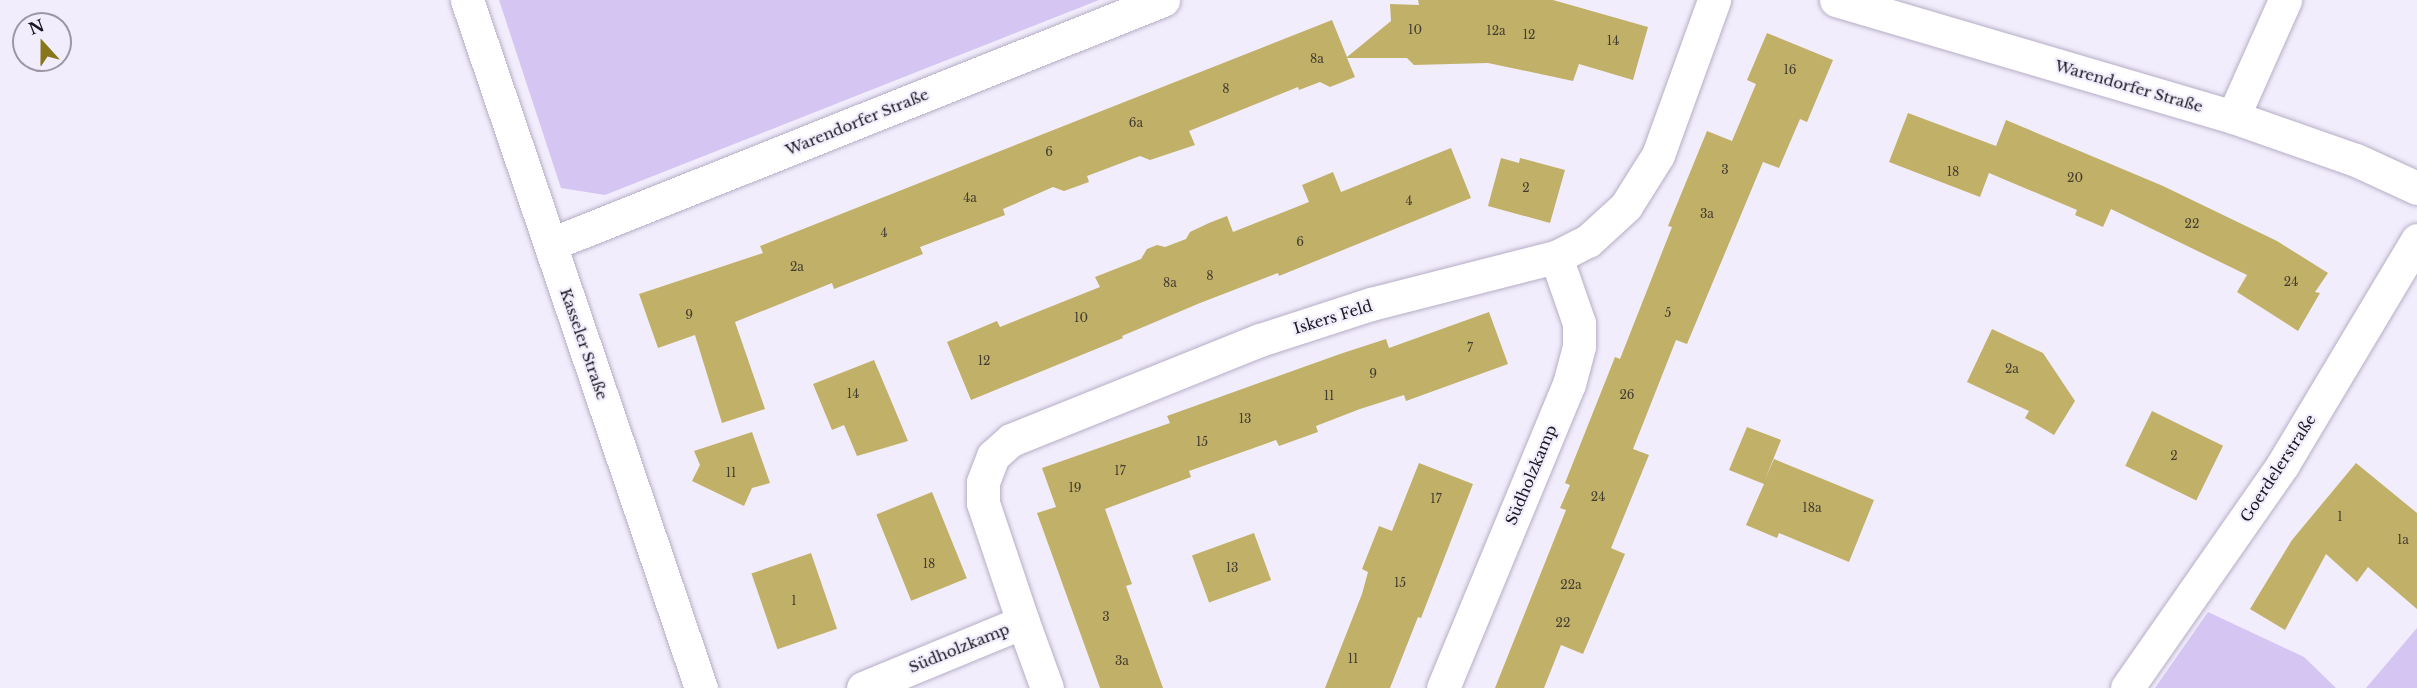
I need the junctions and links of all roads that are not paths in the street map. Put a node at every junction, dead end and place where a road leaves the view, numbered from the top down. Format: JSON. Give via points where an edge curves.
{"nodes":[{"id":1,"x":466,"y":0,"type":"edge"},
{"id":2,"x":1163,"y":0,"type":"edge"},
{"id":3,"x":1714,"y":0,"type":"edge"},
{"id":4,"x":1836,"y":0,"type":"edge"},
{"id":5,"x":2285,"y":0,"type":"edge"},
{"id":6,"x":2233,"y":117,"type":"junction"},
{"id":7,"x":2417,"y":188,"type":"edge"},
{"id":8,"x":2417,"y":240,"type":"edge"},
{"id":9,"x":550,"y":244,"type":"junction"},
{"id":10,"x":1556,"y":257,"type":"junction"},
{"id":11,"x":1023,"y":622,"type":"junction"},
{"id":12,"x":701,"y":688,"type":"edge"},
{"id":13,"x":863,"y":688,"type":"edge"},
{"id":14,"x":1047,"y":688,"type":"edge"},
{"id":15,"x":1443,"y":688,"type":"edge"},
{"id":16,"x":2127,"y":688,"type":"edge"}],
"edges":[{"from":1,"to":9,"type":"street","name":"Kasseler Straße"},
{"from":2,"to":9,"type":"street","name":"Warendorfer Straße"},
{"from":3,"to":10,"type":"street","name":"Iskers Feld","via":[[1658,155],[1626,206],[1588,241]]},
{"from":4,"to":6,"type":"street","name":"Warendorfer Straße"},
{"from":5,"to":6,"type":"street"},
{"from":6,"to":7,"type":"street","name":"Warendorfer Straße","via":[[2356,160]]},
{"from":8,"to":16,"type":"street","name":"Goerdelerstraße","via":[[2283,464]]},
{"from":9,"to":12,"type":"street","name":"Kasseler Straße"},
{"from":10,"to":11,"type":"street","name":"Iskers Feld","via":[[1371,304],[1260,339],[1011,440],[993,456],[982,482],[983,503]]},
{"from":10,"to":15,"type":"street","name":"Südholzkamp","via":[[1579,323],[1579,346],[1569,384]]},
{"from":11,"to":13,"type":"street","name":"Südholzkamp"},
{"from":11,"to":14,"type":"street","name":"Südholzkamp"}]}
